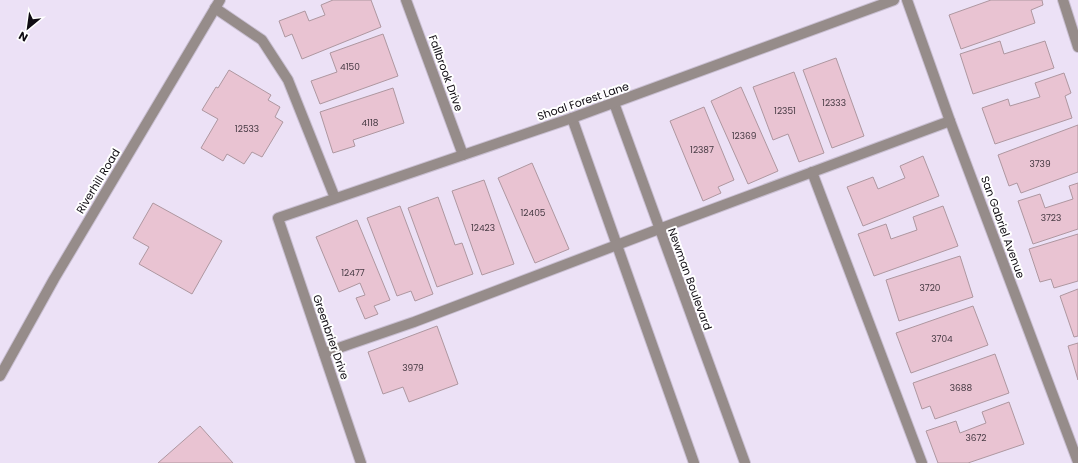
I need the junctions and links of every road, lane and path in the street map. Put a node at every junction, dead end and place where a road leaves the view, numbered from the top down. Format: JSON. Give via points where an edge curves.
{"nodes":[{"id":1,"x":406,"y":0,"type":"edge"},
{"id":2,"x":894,"y":0,"type":"edge"},
{"id":3,"x":907,"y":0,"type":"edge"},
{"id":4,"x":1063,"y":0,"type":"edge"},
{"id":5,"x":218,"y":4,"type":"edge"},
{"id":6,"x":1078,"y":47,"type":"edge"},
{"id":7,"x":614,"y":103,"type":"junction"},
{"id":8,"x":572,"y":118,"type":"junction"},
{"id":9,"x":950,"y":121,"type":"junction"},
{"id":10,"x":463,"y":155,"type":"junction"},
{"id":11,"x":812,"y":172,"type":"junction"},
{"id":12,"x":335,"y":198,"type":"junction"},
{"id":13,"x":278,"y":218,"type":"joint"},
{"id":14,"x":659,"y":229,"type":"junction"},
{"id":15,"x":617,"y":245,"type":"junction"},
{"id":16,"x":324,"y":353,"type":"junction"},
{"id":17,"x":0,"y":376,"type":"edge"},
{"id":18,"x":1078,"y":462,"type":"edge"},
{"id":19,"x":361,"y":463,"type":"edge"},
{"id":20,"x":694,"y":463,"type":"edge"},
{"id":21,"x":745,"y":463,"type":"edge"},
{"id":22,"x":922,"y":463,"type":"edge"}],
"edges":[{"from":1,"to":10,"type":"street","name":"Fallbrook Drive"},
{"from":2,"to":7,"type":"street","name":"Shoal Forest Lane"},
{"from":3,"to":9,"type":"street","name":"San Gabriel Avenue"},
{"from":4,"to":6,"type":"street"},
{"from":5,"to":12,"type":"street","via":[[262,40],[288,80]]},
{"from":5,"to":17,"type":"street","name":"Riverhill Road","via":[[54,279]]},
{"from":7,"to":8,"type":"street","name":"Shoal Forest Lane"},
{"from":7,"to":14,"type":"street","name":"Newman Boulevard"},
{"from":8,"to":10,"type":"street","name":"Shoal Forest Lane"},
{"from":8,"to":15,"type":"street"},
{"from":9,"to":11,"type":"street"},
{"from":9,"to":18,"type":"street","name":"San Gabriel Avenue"},
{"from":10,"to":12,"type":"street","name":"Shoal Forest Lane"},
{"from":11,"to":14,"type":"street"},
{"from":11,"to":22,"type":"street"},
{"from":12,"to":13,"type":"street","name":"Shoal Forest Lane"},
{"from":13,"to":16,"type":"street","name":"Greenbrier Drive"},
{"from":14,"to":15,"type":"street"},
{"from":14,"to":21,"type":"street","name":"Newman Boulevard"},
{"from":15,"to":16,"type":"street","via":[[414,322]]},
{"from":15,"to":20,"type":"street"},
{"from":16,"to":19,"type":"street","name":"Greenbrier Drive"}]}
